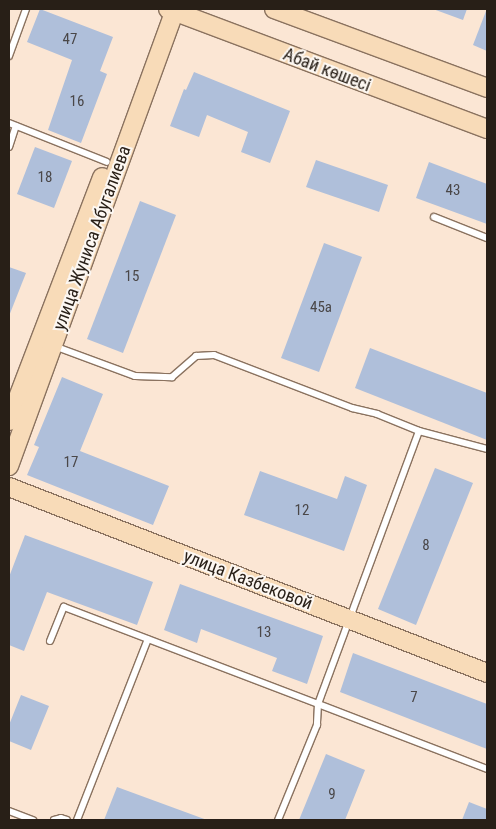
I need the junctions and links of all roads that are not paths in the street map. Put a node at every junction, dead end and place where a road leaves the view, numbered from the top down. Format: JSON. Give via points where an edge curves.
{"nodes":[{"id":1,"x":26,"y":9,"type":"edge"},
{"id":2,"x":171,"y":9,"type":"edge"},
{"id":3,"x":274,"y":9,"type":"edge"},
{"id":4,"x":9,"y":56,"type":"edge"},
{"id":5,"x":487,"y":88,"type":"edge"},
{"id":6,"x":9,"y":123,"type":"edge"},
{"id":7,"x":16,"y":126,"type":"junction"},
{"id":8,"x":487,"y":130,"type":"edge"},
{"id":9,"x":9,"y":146,"type":"edge"},
{"id":10,"x":107,"y":162,"type":"junction"},
{"id":11,"x":434,"y":217,"type":"dead end"},
{"id":12,"x":487,"y":238,"type":"edge"},
{"id":13,"x":47,"y":341,"type":"junction"},
{"id":14,"x":9,"y":421,"type":"edge"},
{"id":15,"x":419,"y":431,"type":"junction"},
{"id":16,"x":487,"y":449,"type":"edge"},
{"id":17,"x":9,"y":466,"type":"edge"},
{"id":18,"x":9,"y":487,"type":"edge"},
{"id":19,"x":350,"y":620,"type":"junction"},
{"id":20,"x":148,"y":639,"type":"junction"},
{"id":21,"x":50,"y":641,"type":"dead end"},
{"id":22,"x":487,"y":673,"type":"edge"},
{"id":23,"x":318,"y":704,"type":"junction"},
{"id":24,"x":487,"y":769,"type":"edge"},
{"id":25,"x":9,"y":811,"type":"edge"},
{"id":26,"x":33,"y":820,"type":"edge"},
{"id":27,"x":54,"y":820,"type":"edge"},
{"id":28,"x":67,"y":820,"type":"edge"},
{"id":29,"x":77,"y":820,"type":"edge"},
{"id":30,"x":278,"y":820,"type":"edge"}],
"edges":[{"from":1,"to":4,"type":"lane"},
{"from":2,"to":8,"type":"main road","name":"Абай көшесі"},
{"from":2,"to":10,"type":"main road","name":"улица Жуниса Абугалиева"},
{"from":2,"to":13,"type":"main road","name":"улица Жуниса Абугалиева"},
{"from":3,"to":5,"type":"main road"},
{"from":6,"to":7,"type":"lane"},
{"from":7,"to":9,"type":"lane"},
{"from":7,"to":10,"type":"lane"},
{"from":10,"to":13,"type":"main road","name":"улица Жуниса Абугалиева"},
{"from":11,"to":12,"type":"lane"},
{"from":13,"to":14,"type":"main road","name":"улица Жуниса Абугалиева"},
{"from":13,"to":15,"type":"lane","via":[[135,376],[172,377],[196,356],[214,355]]},
{"from":13,"to":17,"type":"main road","name":"улица Жуниса Абугалиева"},
{"from":15,"to":16,"type":"lane"},
{"from":15,"to":19,"type":"lane"},
{"from":18,"to":19,"type":"main road","name":"улица Казбековой"},
{"from":19,"to":22,"type":"main road","name":"улица Казбековой"},
{"from":19,"to":23,"type":"lane"},
{"from":20,"to":21,"type":"lane","via":[[64,607]]},
{"from":20,"to":23,"type":"lane"},
{"from":20,"to":29,"type":"lane"},
{"from":23,"to":24,"type":"lane"},
{"from":23,"to":30,"type":"lane","via":[[317,725]]},
{"from":25,"to":26,"type":"lane"},
{"from":27,"to":28,"type":"lane"}]}
